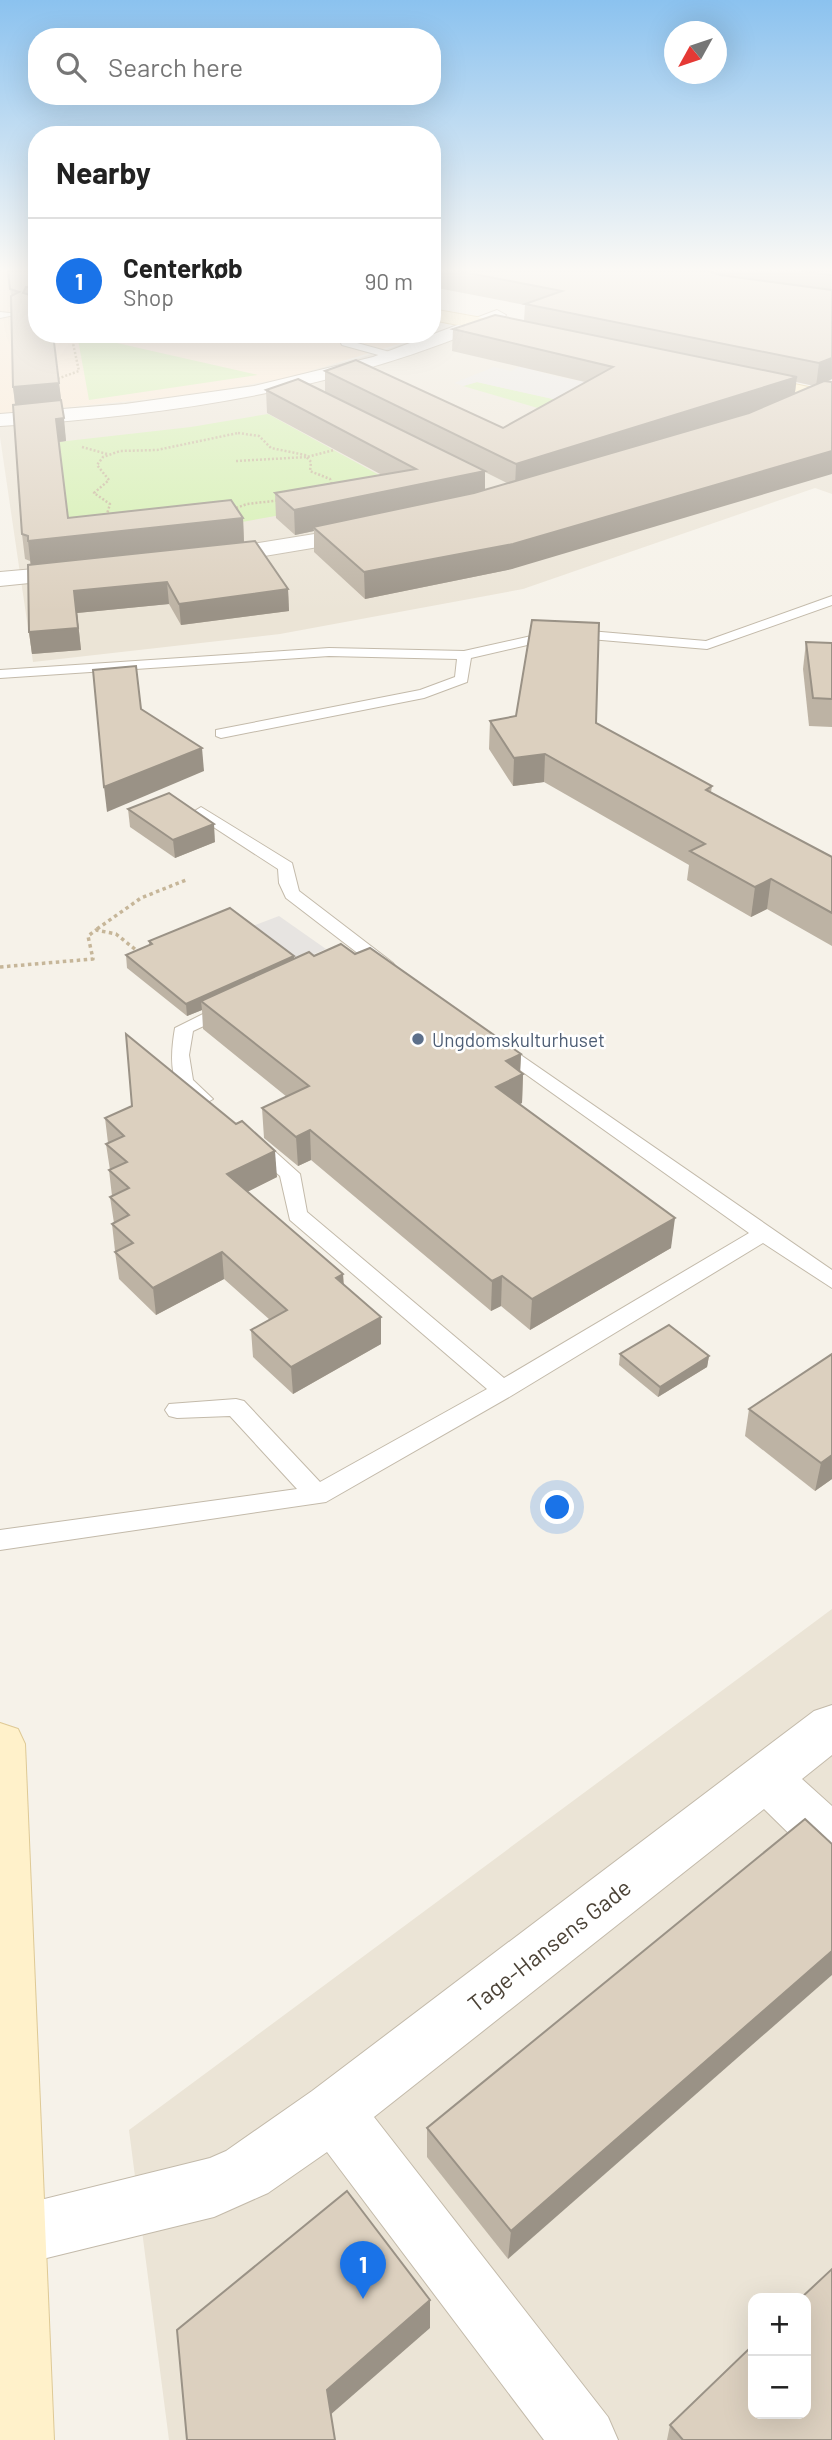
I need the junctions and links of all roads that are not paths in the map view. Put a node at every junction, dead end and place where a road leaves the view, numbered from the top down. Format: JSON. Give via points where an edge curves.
{"nodes":[{"id":1,"x":281,"y":385,"type":"edge"},
{"id":2,"x":288,"y":385,"type":"edge"},
{"id":3,"x":799,"y":385,"type":"edge"},
{"id":4,"x":828,"y":391,"type":"edge"},
{"id":5,"x":316,"y":399,"type":"edge"},
{"id":6,"x":785,"y":412,"type":"edge"},
{"id":7,"x":0,"y":420,"type":"edge"},
{"id":8,"x":391,"y":527,"type":"edge"},
{"id":9,"x":190,"y":560,"type":"edge"},
{"id":10,"x":96,"y":570,"type":"edge"},
{"id":11,"x":0,"y":579,"type":"edge"},
{"id":12,"x":832,"y":600,"type":"edge"},
{"id":13,"x":464,"y":655,"type":"junction"},
{"id":14,"x":0,"y":674,"type":"edge"},
{"id":15,"x":221,"y":733,"type":"dead end"},
{"id":16,"x":201,"y":812,"type":"edge"},
{"id":17,"x":360,"y":948,"type":"junction"},
{"id":18,"x":336,"y":959,"type":"edge"},
{"id":19,"x":405,"y":980,"type":"edge"},
{"id":20,"x":239,"y":1002,"type":"edge"},
{"id":21,"x":484,"y":1035,"type":"edge"},
{"id":22,"x":216,"y":1110,"type":"edge"},
{"id":23,"x":237,"y":1128,"type":"edge"},
{"id":24,"x":764,"y":1233,"type":"junction"},
{"id":25,"x":832,"y":1281,"type":"edge"},
{"id":26,"x":503,"y":1390,"type":"junction"},
{"id":27,"x":177,"y":1410,"type":"dead end"},
{"id":28,"x":317,"y":1495,"type":"junction"},
{"id":29,"x":0,"y":1540,"type":"edge"},
{"id":30,"x":832,"y":1726,"type":"edge"},
{"id":31,"x":0,"y":1744,"type":"edge"},
{"id":32,"x":766,"y":1778,"type":"junction"},
{"id":33,"x":832,"y":1840,"type":"edge"},
{"id":34,"x":333,"y":2112,"type":"junction"},
{"id":35,"x":14,"y":2235,"type":"junction"},
{"id":36,"x":21,"y":2440,"type":"edge"},
{"id":37,"x":585,"y":2440,"type":"edge"}],
"edges":[{"from":1,"to":7,"type":"street","via":[[190,401]]},
{"from":2,"to":5,"type":"street"},
{"from":3,"to":4,"type":"street"},
{"from":4,"to":6,"type":"street"},
{"from":8,"to":9,"type":"street"},
{"from":10,"to":11,"type":"street"},
{"from":12,"to":13,"type":"lane","via":[[707,645],[549,635]]},
{"from":13,"to":14,"type":"lane","via":[[329,652]]},
{"from":13,"to":15,"type":"lane","via":[[462,678],[424,694]]},
{"from":16,"to":17,"type":"lane","via":[[286,867],[292,894]]},
{"from":17,"to":18,"type":"lane"},
{"from":17,"to":19,"type":"lane"},
{"from":20,"to":22,"type":"lane","via":[[184,1028],[180,1055],[184,1082]]},
{"from":21,"to":24,"type":"lane"},
{"from":23,"to":26,"type":"lane","via":[[290,1174],[297,1215]]},
{"from":24,"to":25,"type":"lane"},
{"from":24,"to":26,"type":"lane"},
{"from":26,"to":28,"type":"lane"},
{"from":27,"to":28,"type":"lane","via":[[236,1407]]},
{"from":28,"to":29,"type":"lane"},
{"from":30,"to":32,"type":"street","name":"Tage-Hansens Gade"},
{"from":31,"to":35,"type":"street"},
{"from":32,"to":33,"type":"street"},
{"from":32,"to":34,"type":"street","name":"Tage-Hansens Gade"},
{"from":34,"to":35,"type":"street","name":"Tage-Hansens Gade","via":[[247,2172],[214,2187]]},
{"from":34,"to":37,"type":"street"},
{"from":35,"to":36,"type":"street"}]}
